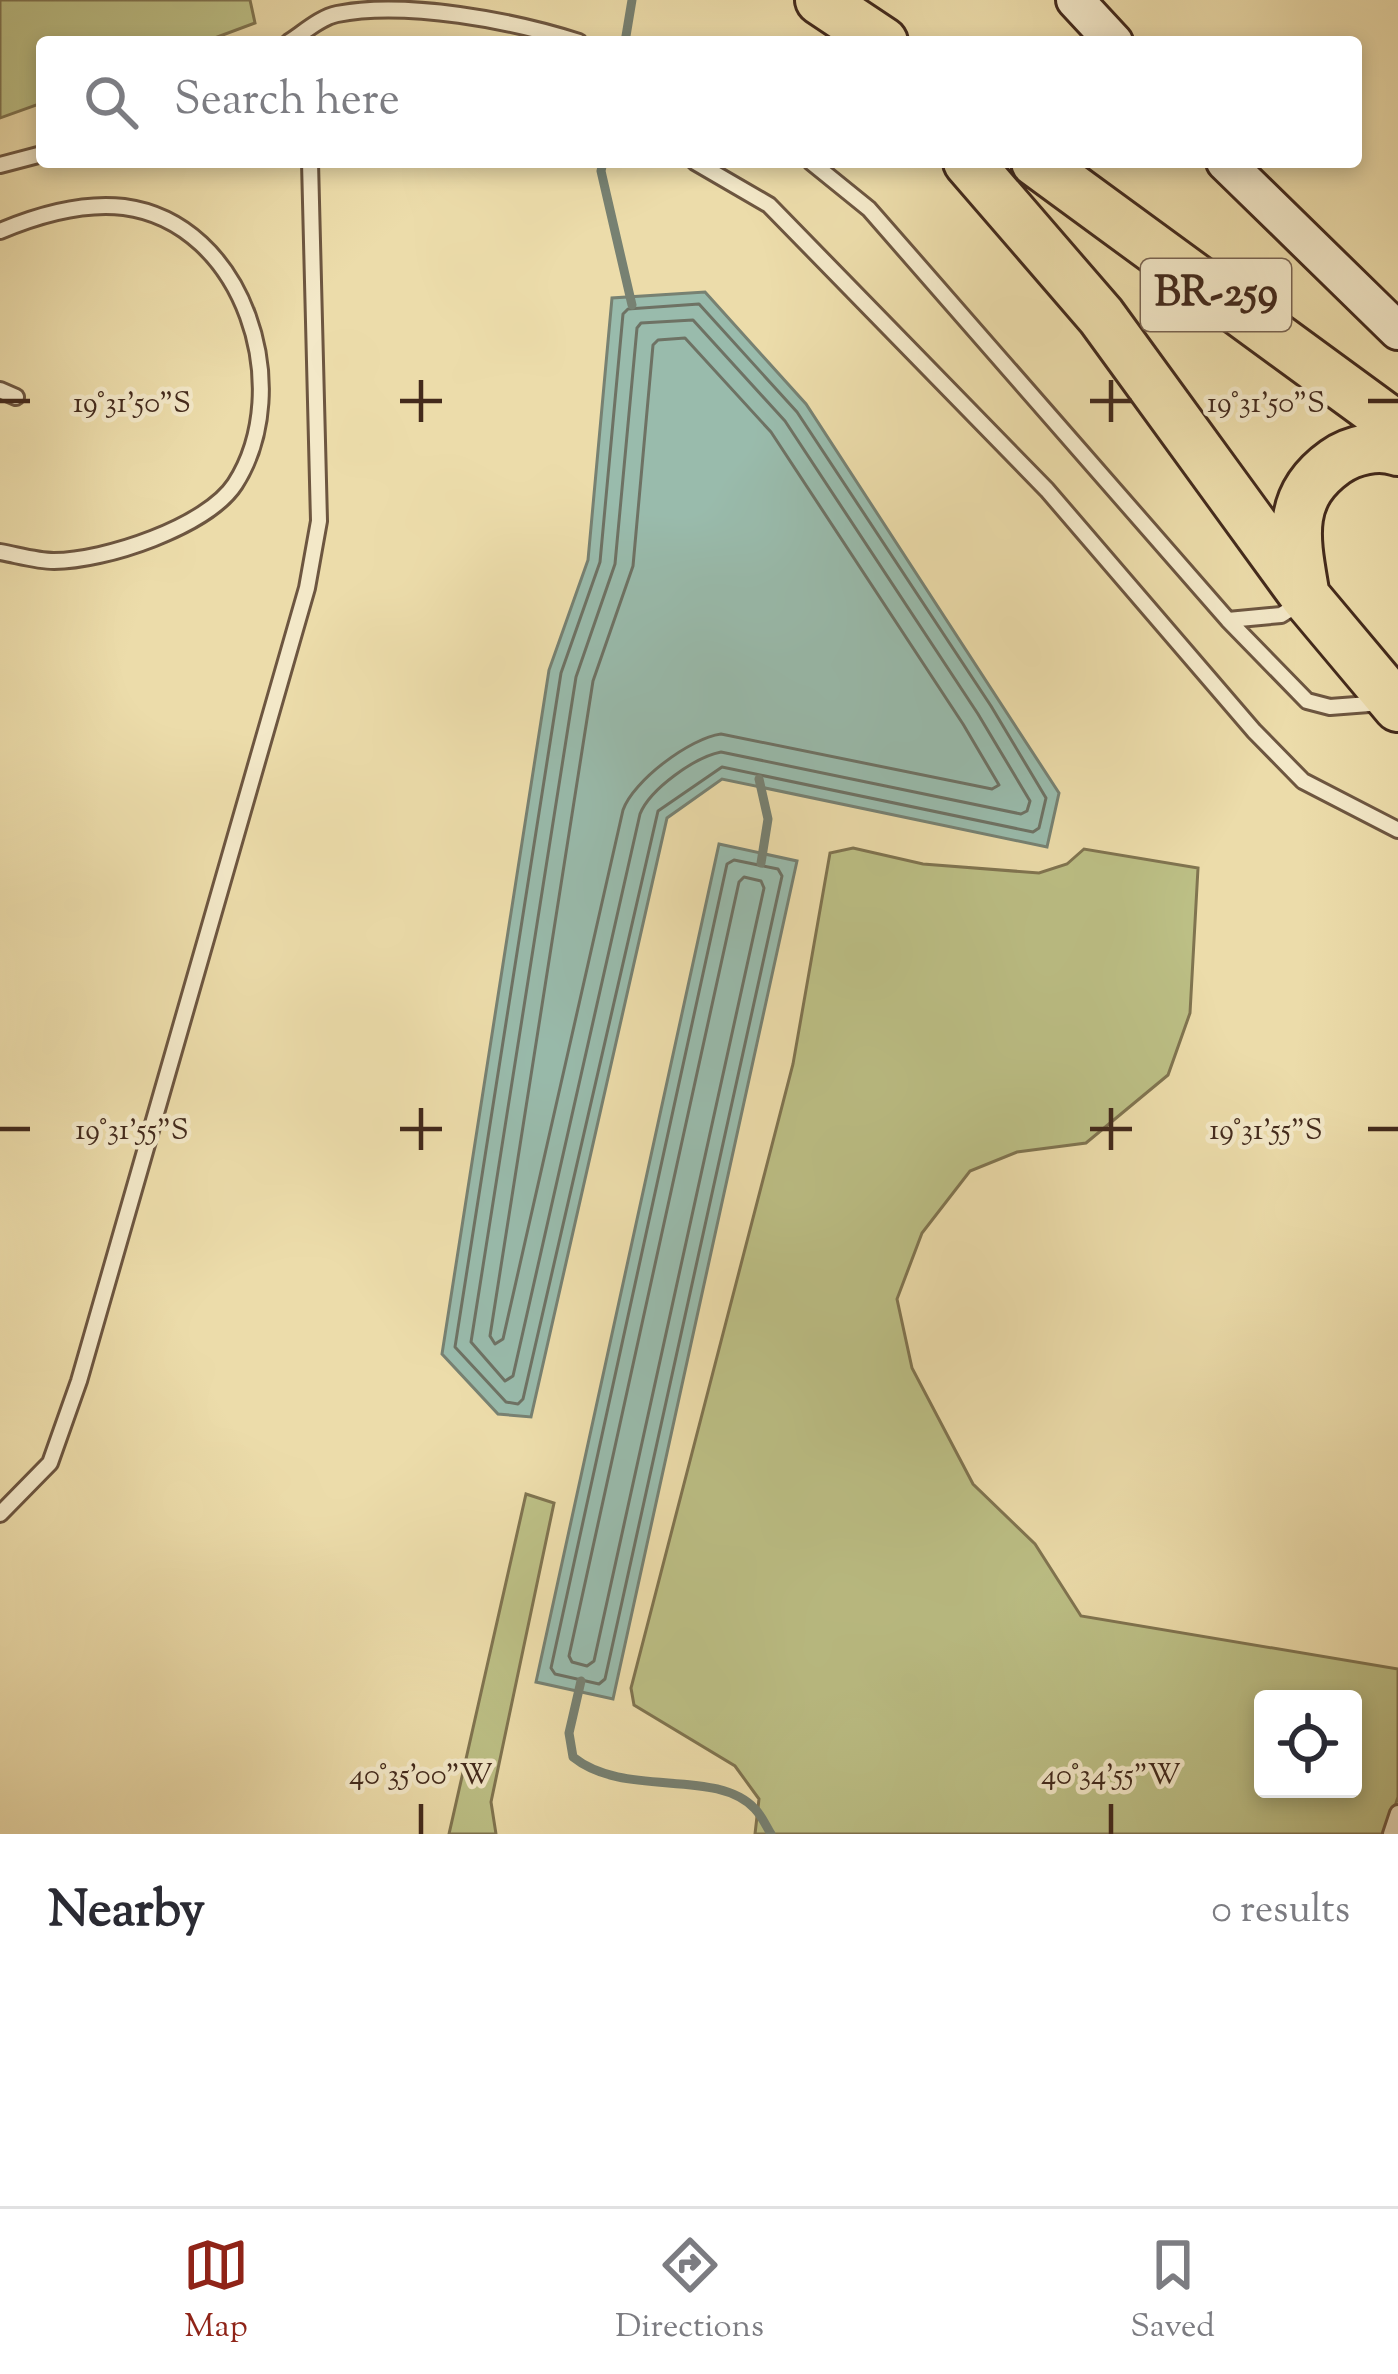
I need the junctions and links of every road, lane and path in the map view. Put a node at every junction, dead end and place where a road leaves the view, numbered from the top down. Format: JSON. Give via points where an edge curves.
{"nodes":[{"id":1,"x":798,"y":0,"type":"edge"},
{"id":2,"x":820,"y":0,"type":"edge"},
{"id":3,"x":1076,"y":0,"type":"edge"},
{"id":4,"x":298,"y":36,"type":"edge"},
{"id":5,"x":561,"y":36,"type":"edge"},
{"id":6,"x":837,"y":36,"type":"edge"},
{"id":7,"x":875,"y":36,"type":"edge"},
{"id":8,"x":1109,"y":36,"type":"edge"},
{"id":9,"x":36,"y":156,"type":"edge"},
{"id":10,"x":0,"y":165,"type":"edge"},
{"id":11,"x":310,"y":168,"type":"edge"},
{"id":12,"x":705,"y":168,"type":"edge"},
{"id":13,"x":818,"y":168,"type":"edge"},
{"id":14,"x":973,"y":168,"type":"edge"},
{"id":15,"x":1044,"y":168,"type":"edge"},
{"id":16,"x":1231,"y":168,"type":"edge"},
{"id":17,"x":0,"y":231,"type":"edge"},
{"id":18,"x":1398,"y":331,"type":"edge"},
{"id":19,"x":0,"y":390,"type":"edge"},
{"id":20,"x":16,"y":398,"type":"dead end"},
{"id":21,"x":1398,"y":427,"type":"edge"},
{"id":22,"x":1398,"y":451,"type":"edge"},
{"id":23,"x":0,"y":552,"type":"edge"},
{"id":24,"x":1304,"y":596,"type":"junction"},
{"id":25,"x":1228,"y":620,"type":"junction"},
{"id":26,"x":1396,"y":704,"type":"edge"},
{"id":27,"x":1398,"y":830,"type":"edge"},
{"id":28,"x":0,"y":1514,"type":"edge"},
{"id":29,"x":1398,"y":1813,"type":"edge"},
{"id":30,"x":1391,"y":1834,"type":"edge"}],
"edges":[{"from":1,"to":6,"type":"highway"},
{"from":2,"to":7,"type":"highway"},
{"from":3,"to":8,"type":"street"},
{"from":4,"to":5,"type":"lane","via":[[332,14],[388,9]]},
{"from":9,"to":10,"type":"lane"},
{"from":11,"to":28,"type":"lane","via":[[319,521],[307,588],[79,1381],[50,1463]]},
{"from":12,"to":27,"type":"lane","via":[[770,205],[1047,490],[1304,782]]},
{"from":13,"to":25,"type":"lane","via":[[869,209]]},
{"from":14,"to":24,"type":"highway","number":"BR-259","via":[[1101,316]]},
{"from":15,"to":21,"type":"highway","number":"BR-259"},
{"from":16,"to":18,"type":"street"},
{"from":17,"to":23,"type":"lane","via":[[75,207],[126,207],[170,222],[215,257],[245,301],[261,375],[254,444],[233,488],[192,520],[123,549],[55,561]]},
{"from":19,"to":20,"type":"lane"},
{"from":22,"to":24,"type":"highway","via":[[1346,454],[1313,477],[1295,539]]},
{"from":24,"to":25,"type":"lane","via":[[1281,615]]},
{"from":24,"to":26,"type":"highway","number":"BR-259"},
{"from":25,"to":26,"type":"lane","via":[[1307,701]]},
{"from":29,"to":30,"type":"lane"}]}
